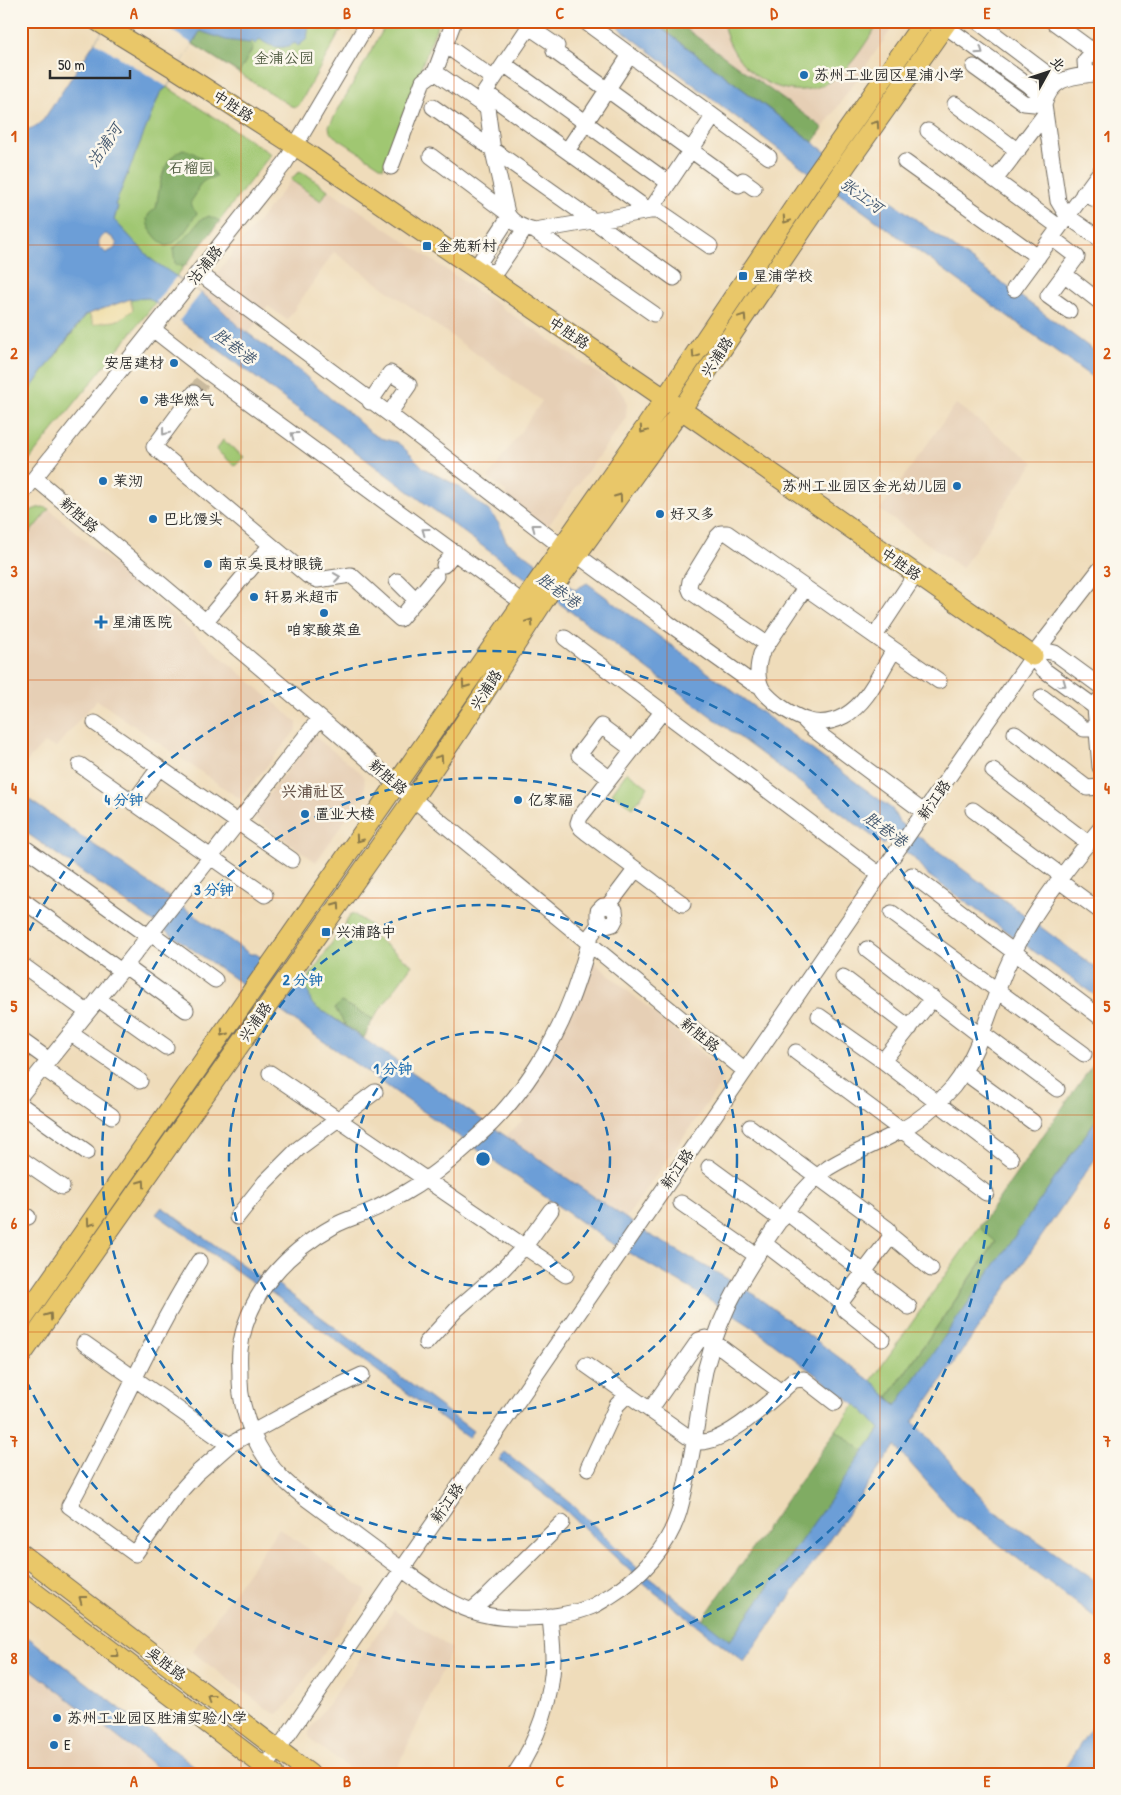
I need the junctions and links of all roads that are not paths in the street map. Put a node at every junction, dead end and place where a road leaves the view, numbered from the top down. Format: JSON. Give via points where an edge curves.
{"nodes":[{"id":1,"x":369,"y":21,"type":"edge"},
{"id":2,"x":454,"y":21,"type":"edge"},
{"id":3,"x":584,"y":21,"type":"edge"},
{"id":4,"x":924,"y":21,"type":"edge"},
{"id":5,"x":977,"y":21,"type":"edge"},
{"id":6,"x":1052,"y":21,"type":"edge"},
{"id":7,"x":107,"y":23,"type":"edge"},
{"id":8,"x":945,"y":23,"type":"edge"},
{"id":9,"x":531,"y":24,"type":"edge"},
{"id":10,"x":445,"y":45,"type":"junction"},
{"id":11,"x":1096,"y":47,"type":"edge"},
{"id":12,"x":630,"y":55,"type":"junction"},
{"id":13,"x":504,"y":64,"type":"junction"},
{"id":14,"x":974,"y":67,"type":"dead end"},
{"id":15,"x":435,"y":72,"type":"junction"},
{"id":16,"x":1093,"y":74,"type":"edge"},
{"id":17,"x":494,"y":79,"type":"junction"},
{"id":18,"x":1058,"y":82,"type":"junction"},
{"id":19,"x":608,"y":88,"type":"junction"},
{"id":20,"x":485,"y":92,"type":"junction"},
{"id":21,"x":956,"y":104,"type":"dead end"},
{"id":22,"x":1045,"y":106,"type":"junction"},
{"id":23,"x":433,"y":107,"type":"dead end"},
{"id":24,"x":487,"y":108,"type":"junction"},
{"id":25,"x":713,"y":117,"type":"junction"},
{"id":26,"x":585,"y":123,"type":"junction"},
{"id":27,"x":928,"y":131,"type":"dead end"},
{"id":28,"x":299,"y":141,"type":"junction"},
{"id":29,"x":493,"y":150,"type":"junction"},
{"id":30,"x":691,"y":150,"type":"junction"},
{"id":31,"x":1018,"y":150,"type":"junction"},
{"id":32,"x":566,"y":151,"type":"junction"},
{"id":33,"x":431,"y":156,"type":"dead end"},
{"id":34,"x":769,"y":157,"type":"dead end"},
{"id":35,"x":905,"y":162,"type":"dead end"},
{"id":36,"x":391,"y":167,"type":"dead end"},
{"id":37,"x":1100,"y":172,"type":"edge"},
{"id":38,"x":996,"y":180,"type":"junction"},
{"id":39,"x":669,"y":183,"type":"junction"},
{"id":40,"x":754,"y":188,"type":"dead end"},
{"id":41,"x":1083,"y":194,"type":"junction"},
{"id":42,"x":1100,"y":201,"type":"edge"},
{"id":43,"x":650,"y":211,"type":"junction"},
{"id":44,"x":508,"y":215,"type":"junction"},
{"id":45,"x":593,"y":221,"type":"junction"},
{"id":46,"x":1059,"y":227,"type":"junction"},
{"id":47,"x":530,"y":230,"type":"junction"},
{"id":48,"x":1100,"y":239,"type":"edge"},
{"id":49,"x":710,"y":246,"type":"dead end"},
{"id":50,"x":1038,"y":257,"type":"junction"},
{"id":51,"x":487,"y":268,"type":"junction"},
{"id":52,"x":1064,"y":274,"type":"junction"},
{"id":53,"x":674,"y":278,"type":"dead end"},
{"id":54,"x":194,"y":279,"type":"junction"},
{"id":55,"x":1014,"y":290,"type":"dead end"},
{"id":56,"x":1100,"y":302,"type":"edge"},
{"id":57,"x":1069,"y":311,"type":"dead end"},
{"id":58,"x":654,"y":314,"type":"dead end"},
{"id":59,"x":154,"y":330,"type":"junction"},
{"id":60,"x":202,"y":383,"type":"junction"},
{"id":61,"x":668,"y":394,"type":"junction"},
{"id":62,"x":370,"y":402,"type":"junction"},
{"id":63,"x":684,"y":405,"type":"junction"},
{"id":64,"x":389,"y":414,"type":"junction"},
{"id":65,"x":35,"y":478,"type":"junction"},
{"id":66,"x":21,"y":495,"type":"edge"},
{"id":67,"x":270,"y":546,"type":"junction"},
{"id":68,"x":455,"y":552,"type":"junction"},
{"id":69,"x":564,"y":558,"type":"junction"},
{"id":70,"x":1100,"y":569,"type":"edge"},
{"id":71,"x":916,"y":574,"type":"junction"},
{"id":72,"x":397,"y":581,"type":"dead end"},
{"id":73,"x":806,"y":588,"type":"junction"},
{"id":74,"x":540,"y":591,"type":"junction"},
{"id":75,"x":416,"y":600,"type":"junction"},
{"id":76,"x":522,"y":602,"type":"junction"},
{"id":77,"x":205,"y":622,"type":"junction"},
{"id":78,"x":875,"y":636,"type":"junction"},
{"id":79,"x":565,"y":638,"type":"dead end"},
{"id":80,"x":767,"y":644,"type":"junction"},
{"id":81,"x":894,"y":650,"type":"junction"},
{"id":82,"x":1036,"y":653,"type":"junction"},
{"id":83,"x":939,"y":681,"type":"dead end"},
{"id":84,"x":760,"y":686,"type":"junction"},
{"id":85,"x":1100,"y":686,"type":"edge"},
{"id":86,"x":1042,"y":697,"type":"dead end"},
{"id":87,"x":1097,"y":703,"type":"edge"},
{"id":88,"x":662,"y":712,"type":"junction"},
{"id":89,"x":320,"y":718,"type":"junction"},
{"id":90,"x":805,"y":721,"type":"junction"},
{"id":91,"x":95,"y":723,"type":"dead end"},
{"id":92,"x":1097,"y":729,"type":"junction"},
{"id":93,"x":1015,"y":733,"type":"dead end"},
{"id":94,"x":632,"y":749,"type":"junction"},
{"id":95,"x":80,"y":766,"type":"dead end"},
{"id":96,"x":1100,"y":767,"type":"edge"},
{"id":97,"x":159,"y":768,"type":"junction"},
{"id":98,"x":993,"y":771,"type":"dead end"},
{"id":99,"x":609,"y":778,"type":"junction"},
{"id":100,"x":396,"y":784,"type":"junction"},
{"id":101,"x":1100,"y":787,"type":"edge"},
{"id":102,"x":413,"y":798,"type":"junction"},
{"id":103,"x":133,"y":803,"type":"junction"},
{"id":104,"x":973,"y":810,"type":"dead end"},
{"id":105,"x":924,"y":812,"type":"junction"},
{"id":106,"x":238,"y":822,"type":"junction"},
{"id":107,"x":1095,"y":838,"type":"edge"},
{"id":108,"x":21,"y":845,"type":"edge"},
{"id":109,"x":211,"y":857,"type":"junction"},
{"id":110,"x":292,"y":860,"type":"dead end"},
{"id":111,"x":640,"y":872,"type":"junction"},
{"id":112,"x":912,"y":875,"type":"dead end"},
{"id":113,"x":880,"y":876,"type":"junction"},
{"id":114,"x":1060,"y":878,"type":"junction"},
{"id":115,"x":265,"y":895,"type":"dead end"},
{"id":116,"x":21,"y":899,"type":"edge"},
{"id":117,"x":683,"y":904,"type":"dead end"},
{"id":118,"x":1100,"y":911,"type":"edge"},
{"id":119,"x":892,"y":913,"type":"dead end"},
{"id":120,"x":152,"y":932,"type":"junction"},
{"id":121,"x":589,"y":944,"type":"junction"},
{"id":122,"x":1017,"y":948,"type":"junction"},
{"id":123,"x":867,"y":949,"type":"dead end"},
{"id":124,"x":21,"y":964,"type":"edge"},
{"id":125,"x":123,"y":969,"type":"junction"},
{"id":126,"x":842,"y":977,"type":"dead end"},
{"id":127,"x":215,"y":980,"type":"dead end"},
{"id":128,"x":997,"y":990,"type":"junction"},
{"id":129,"x":932,"y":998,"type":"junction"},
{"id":130,"x":98,"y":999,"type":"junction"},
{"id":131,"x":186,"y":1010,"type":"dead end"},
{"id":132,"x":87,"y":1012,"type":"junction"},
{"id":133,"x":819,"y":1016,"type":"dead end"},
{"id":134,"x":1100,"y":1017,"type":"edge"},
{"id":135,"x":910,"y":1028,"type":"junction"},
{"id":136,"x":70,"y":1032,"type":"junction"},
{"id":137,"x":981,"y":1034,"type":"junction"},
{"id":138,"x":21,"y":1040,"type":"edge"},
{"id":139,"x":166,"y":1047,"type":"dead end"},
{"id":140,"x":796,"y":1052,"type":"dead end"},
{"id":141,"x":1084,"y":1054,"type":"dead end"},
{"id":142,"x":883,"y":1061,"type":"junction"},
{"id":143,"x":46,"y":1064,"type":"junction"},
{"id":144,"x":745,"y":1071,"type":"junction"},
{"id":145,"x":964,"y":1072,"type":"junction"},
{"id":146,"x":270,"y":1073,"type":"dead end"},
{"id":147,"x":140,"y":1081,"type":"dead end"},
{"id":148,"x":1057,"y":1089,"type":"dead end"},
{"id":149,"x":375,"y":1092,"type":"dead end"},
{"id":150,"x":21,"y":1095,"type":"edge"},
{"id":151,"x":937,"y":1102,"type":"junction"},
{"id":152,"x":21,"y":1105,"type":"edge"},
{"id":153,"x":112,"y":1116,"type":"dead end"},
{"id":154,"x":338,"y":1119,"type":"junction"},
{"id":155,"x":1032,"y":1122,"type":"dead end"},
{"id":156,"x":750,"y":1127,"type":"dead end"},
{"id":157,"x":901,"y":1131,"type":"junction"},
{"id":158,"x":87,"y":1152,"type":"dead end"},
{"id":159,"x":21,"y":1159,"type":"edge"},
{"id":160,"x":1011,"y":1159,"type":"dead end"},
{"id":161,"x":709,"y":1166,"type":"dead end"},
{"id":162,"x":426,"y":1178,"type":"junction"},
{"id":163,"x":818,"y":1178,"type":"junction"},
{"id":164,"x":62,"y":1187,"type":"dead end"},
{"id":165,"x":986,"y":1193,"type":"dead end"},
{"id":166,"x":681,"y":1203,"type":"dead end"},
{"id":167,"x":551,"y":1210,"type":"dead end"},
{"id":168,"x":784,"y":1216,"type":"junction"},
{"id":169,"x":237,"y":1217,"type":"dead end"},
{"id":170,"x":890,"y":1235,"type":"junction"},
{"id":171,"x":525,"y":1246,"type":"junction"},
{"id":172,"x":761,"y":1250,"type":"junction"},
{"id":173,"x":199,"y":1261,"type":"dead end"},
{"id":174,"x":931,"y":1269,"type":"dead end"},
{"id":175,"x":865,"y":1271,"type":"junction"},
{"id":176,"x":566,"y":1274,"type":"dead end"},
{"id":177,"x":841,"y":1302,"type":"junction"},
{"id":178,"x":909,"y":1307,"type":"dead end"},
{"id":179,"x":21,"y":1322,"type":"edge"},
{"id":180,"x":882,"y":1339,"type":"dead end"},
{"id":181,"x":714,"y":1342,"type":"junction"},
{"id":182,"x":84,"y":1343,"type":"dead end"},
{"id":183,"x":426,"y":1343,"type":"dead end"},
{"id":184,"x":21,"y":1356,"type":"edge"},
{"id":185,"x":586,"y":1365,"type":"dead end"},
{"id":186,"x":362,"y":1375,"type":"dead end"},
{"id":187,"x":134,"y":1378,"type":"junction"},
{"id":188,"x":781,"y":1392,"type":"junction"},
{"id":189,"x":628,"y":1394,"type":"junction"},
{"id":190,"x":836,"y":1403,"type":"dead end"},
{"id":191,"x":650,"y":1410,"type":"junction"},
{"id":192,"x":252,"y":1432,"type":"junction"},
{"id":193,"x":694,"y":1442,"type":"junction"},
{"id":194,"x":229,"y":1445,"type":"junction"},
{"id":195,"x":588,"y":1468,"type":"dead end"},
{"id":196,"x":562,"y":1523,"type":"dead end"},
{"id":197,"x":21,"y":1553,"type":"edge"},
{"id":198,"x":401,"y":1569,"type":"junction"},
{"id":199,"x":21,"y":1582,"type":"edge"},
{"id":200,"x":471,"y":1610,"type":"junction"},
{"id":201,"x":550,"y":1616,"type":"junction"},
{"id":202,"x":248,"y":1726,"type":"junction"},
{"id":203,"x":235,"y":1744,"type":"junction"},
{"id":204,"x":277,"y":1749,"type":"junction"},
{"id":205,"x":267,"y":1772,"type":"edge"},
{"id":206,"x":306,"y":1772,"type":"edge"},
{"id":207,"x":515,"y":1774,"type":"edge"}],
"edges":[{"from":1,"to":28,"type":"street","name":"沽浦路"},
{"from":2,"to":10,"type":"street"},
{"from":3,"to":12,"type":"street"},
{"from":4,"to":61,"type":"main road","name":"兴浦路","one_way":true},
{"from":5,"to":18,"type":"street"},
{"from":6,"to":11,"type":"street"},
{"from":7,"to":28,"type":"main road","name":"中胜路"},
{"from":8,"to":22,"type":"street","one_way":true},
{"from":63,"to":8,"type":"main road","name":"兴浦路","one_way":true},
{"from":9,"to":13,"type":"street"},
{"from":9,"to":19,"type":"street","via":[[557,46],[554,51]]},
{"from":10,"to":15,"type":"street"},
{"from":10,"to":17,"type":"street"},
{"from":11,"to":16,"type":"street","via":[[1085,61]]},
{"from":12,"to":19,"type":"street"},
{"from":12,"to":25,"type":"street"},
{"from":13,"to":17,"type":"street"},
{"from":13,"to":26,"type":"street"},
{"from":14,"to":22,"type":"street","via":[[1024,103]]},
{"from":15,"to":24,"type":"street"},
{"from":15,"to":36,"type":"street","via":[[423,81]]},
{"from":16,"to":18,"type":"street"},
{"from":17,"to":20,"type":"street"},
{"from":18,"to":22,"type":"street"},
{"from":19,"to":26,"type":"street"},
{"from":19,"to":30,"type":"street"},
{"from":20,"to":24,"type":"street"},
{"from":20,"to":32,"type":"street"},
{"from":21,"to":31,"type":"street"},
{"from":22,"to":31,"type":"street"},
{"from":22,"to":46,"type":"street","via":[[1056,193],[1062,209]]},
{"from":23,"to":29,"type":"street"},
{"from":24,"to":29,"type":"street"},
{"from":25,"to":30,"type":"street"},
{"from":25,"to":34,"type":"street"},
{"from":26,"to":32,"type":"street"},
{"from":26,"to":39,"type":"street"},
{"from":27,"to":38,"type":"street"},
{"from":28,"to":51,"type":"main road","name":"中胜路"},
{"from":28,"to":54,"type":"street","name":"沽浦路"},
{"from":29,"to":44,"type":"street"},
{"from":29,"to":45,"type":"street"},
{"from":30,"to":39,"type":"street"},
{"from":30,"to":40,"type":"street","via":[[739,185],[743,180]]},
{"from":31,"to":38,"type":"street"},
{"from":32,"to":43,"type":"street"},
{"from":33,"to":44,"type":"street"},
{"from":35,"to":50,"type":"street"},
{"from":37,"to":41,"type":"street"},
{"from":38,"to":46,"type":"street"},
{"from":39,"to":43,"type":"street"},
{"from":41,"to":42,"type":"street"},
{"from":41,"to":46,"type":"street"},
{"from":43,"to":45,"type":"street"},
{"from":43,"to":49,"type":"street","via":[[659,211]]},
{"from":44,"to":47,"type":"street"},
{"from":44,"to":51,"type":"street"},
{"from":45,"to":47,"type":"street"},
{"from":45,"to":53,"type":"street"},
{"from":46,"to":48,"type":"street"},
{"from":46,"to":50,"type":"street"},
{"from":46,"to":52,"type":"street","via":[[1077,257]]},
{"from":47,"to":51,"type":"street"},
{"from":47,"to":58,"type":"street"},
{"from":50,"to":55,"type":"street"},
{"from":51,"to":61,"type":"main road","name":"中胜路"},
{"from":52,"to":56,"type":"street"},
{"from":52,"to":57,"type":"street","via":[[1048,296]]},
{"from":54,"to":59,"type":"street","name":"沽浦路"},
{"from":54,"to":62,"type":"street"},
{"from":59,"to":60,"type":"street","via":[[177,348]]},
{"from":59,"to":65,"type":"street","name":"沽浦路"},
{"from":60,"to":67,"type":"street","one_way":true,"via":[[154,448]]},
{"from":68,"to":60,"type":"street","one_way":true},
{"from":61,"to":63,"type":"main road","name":"中胜路"},
{"from":61,"to":69,"type":"main road","name":"兴浦路","one_way":true},
{"from":62,"to":64,"type":"street"},
{"from":62,"to":64,"type":"street","via":[[390,373],[409,386]]},
{"from":69,"to":63,"type":"main road","name":"兴浦路","one_way":true},
{"from":63,"to":71,"type":"main road","name":"中胜路"},
{"from":63,"to":82,"type":"main road","name":"中胜路"},
{"from":69,"to":64,"type":"street","one_way":true,"via":[[508,506]]},
{"from":65,"to":66,"type":"street","name":"沽浦路"},
{"from":65,"to":77,"type":"street","name":"新胜路"},
{"from":67,"to":75,"type":"street","one_way":true,"via":[[317,580],[351,575],[400,619]]},
{"from":67,"to":77,"type":"street"},
{"from":68,"to":75,"type":"street"},
{"from":68,"to":76,"type":"street"},
{"from":69,"to":74,"type":"main road","name":"兴浦路"},
{"from":69,"to":84,"type":"street"},
{"from":70,"to":82,"type":"street","name":"新江路"},
{"from":71,"to":78,"type":"street"},
{"from":71,"to":82,"type":"main road","name":"中胜路"},
{"from":72,"to":75,"type":"street"},
{"from":73,"to":78,"type":"street"},
{"from":73,"to":80,"type":"street"},
{"from":73,"to":80,"type":"street","via":[[727,533],[717,537],[690,581],[691,592]]},
{"from":74,"to":76,"type":"main road","name":"兴浦路"},
{"from":102,"to":74,"type":"main road","name":"兴浦路","one_way":true,"via":[[481,698]]},
{"from":76,"to":100,"type":"main road","name":"兴浦路","one_way":true},
{"from":77,"to":89,"type":"street","name":"新胜路"},
{"from":78,"to":81,"type":"street"},
{"from":79,"to":88,"type":"street"},
{"from":80,"to":84,"type":"street","via":[[758,664]]},
{"from":81,"to":83,"type":"street"},
{"from":81,"to":90,"type":"street","via":[[854,709],[829,721]]},
{"from":82,"to":85,"type":"street","via":[[1055,654]]},
{"from":82,"to":87,"type":"street","one_way":true,"via":[[1044,670]]},
{"from":82,"to":105,"type":"street","name":"新江路"},
{"from":84,"to":90,"type":"street","via":[[770,699]]},
{"from":86,"to":92,"type":"street","via":[[1084,730]]},
{"from":87,"to":92,"type":"street"},
{"from":88,"to":94,"type":"street"},
{"from":88,"to":113,"type":"street"},
{"from":89,"to":100,"type":"street","name":"新胜路"},
{"from":89,"to":106,"type":"street"},
{"from":90,"to":105,"type":"street"},
{"from":91,"to":97,"type":"street"},
{"from":92,"to":96,"type":"street"},
{"from":93,"to":101,"type":"street","via":[[1087,788]]},
{"from":94,"to":99,"type":"street"},
{"from":94,"to":99,"type":"street","via":[[601,726],[579,755]]},
{"from":95,"to":103,"type":"street"},
{"from":97,"to":103,"type":"street"},
{"from":97,"to":106,"type":"street"},
{"from":98,"to":107,"type":"street"},
{"from":99,"to":111,"type":"street","via":[[578,823]]},
{"from":100,"to":102,"type":"street","name":"新胜路"},
{"from":100,"to":179,"type":"main road","name":"兴浦路","one_way":true},
{"from":102,"to":121,"type":"street","name":"新胜路"},
{"from":184,"to":102,"type":"main road","name":"兴浦路","one_way":true},
{"from":103,"to":109,"type":"street"},
{"from":104,"to":114,"type":"street"},
{"from":105,"to":113,"type":"street","name":"新江路"},
{"from":106,"to":109,"type":"street"},
{"from":106,"to":110,"type":"street"},
{"from":107,"to":114,"type":"street"},
{"from":108,"to":120,"type":"street"},
{"from":109,"to":115,"type":"street"},
{"from":109,"to":120,"type":"street"},
{"from":111,"to":117,"type":"street"},
{"from":111,"to":121,"type":"street","via":[[612,910],[615,921],[603,924],[596,939]]},
{"from":112,"to":122,"type":"street"},
{"from":113,"to":144,"type":"street","name":"新江路"},
{"from":114,"to":118,"type":"street"},
{"from":114,"to":122,"type":"street"},
{"from":116,"to":125,"type":"street"},
{"from":119,"to":128,"type":"street"},
{"from":120,"to":125,"type":"street"},
{"from":120,"to":127,"type":"street"},
{"from":121,"to":144,"type":"street","name":"新胜路"},
{"from":121,"to":162,"type":"street","via":[[569,1005],[545,1052],[491,1123]]},
{"from":122,"to":128,"type":"street"},
{"from":122,"to":134,"type":"street"},
{"from":123,"to":129,"type":"street"},
{"from":124,"to":132,"type":"street"},
{"from":125,"to":130,"type":"street"},
{"from":125,"to":131,"type":"street"},
{"from":126,"to":135,"type":"street"},
{"from":128,"to":137,"type":"street"},
{"from":128,"to":141,"type":"street"},
{"from":129,"to":135,"type":"street"},
{"from":129,"to":137,"type":"street"},
{"from":130,"to":132,"type":"street"},
{"from":130,"to":139,"type":"street"},
{"from":132,"to":136,"type":"street"},
{"from":133,"to":142,"type":"street"},
{"from":135,"to":142,"type":"street"},
{"from":136,"to":143,"type":"street"},
{"from":136,"to":147,"type":"street"},
{"from":137,"to":145,"type":"street"},
{"from":137,"to":148,"type":"street"},
{"from":138,"to":143,"type":"street"},
{"from":140,"to":157,"type":"street"},
{"from":142,"to":151,"type":"street"},
{"from":143,"to":150,"type":"street"},
{"from":143,"to":153,"type":"street"},
{"from":144,"to":198,"type":"street","name":"新江路"},
{"from":145,"to":151,"type":"street"},
{"from":145,"to":155,"type":"street"},
{"from":146,"to":154,"type":"street"},
{"from":149,"to":154,"type":"street"},
{"from":151,"to":157,"type":"street"},
{"from":151,"to":160,"type":"street"},
{"from":152,"to":158,"type":"street"},
{"from":154,"to":162,"type":"street"},
{"from":154,"to":169,"type":"street","via":[[299,1148],[265,1182]]},
{"from":156,"to":163,"type":"street"},
{"from":157,"to":163,"type":"street","via":[[827,1169]]},
{"from":157,"to":165,"type":"street"},
{"from":159,"to":164,"type":"street"},
{"from":161,"to":168,"type":"street"},
{"from":162,"to":171,"type":"street"},
{"from":162,"to":192,"type":"street","via":[[408,1191],[308,1242],[290,1255],[269,1279],[245,1329],[240,1350],[240,1386]]},
{"from":163,"to":168,"type":"street"},
{"from":163,"to":170,"type":"street","via":[[888,1229]]},
{"from":166,"to":172,"type":"street"},
{"from":167,"to":171,"type":"street"},
{"from":168,"to":172,"type":"street"},
{"from":168,"to":175,"type":"street"},
{"from":170,"to":174,"type":"street"},
{"from":170,"to":175,"type":"street"},
{"from":171,"to":176,"type":"street"},
{"from":171,"to":183,"type":"street","via":[[457,1309]]},
{"from":172,"to":177,"type":"street"},
{"from":172,"to":181,"type":"street","via":[[724,1314]]},
{"from":173,"to":187,"type":"street","via":[[176,1297]]},
{"from":175,"to":177,"type":"street"},
{"from":175,"to":178,"type":"street"},
{"from":177,"to":180,"type":"street","via":[[846,1310]]},
{"from":181,"to":188,"type":"street"},
{"from":181,"to":191,"type":"street","via":[[706,1338],[699,1340]]},
{"from":181,"to":193,"type":"street","via":[[705,1373]]},
{"from":182,"to":187,"type":"street"},
{"from":185,"to":189,"type":"street"},
{"from":186,"to":192,"type":"street"},
{"from":187,"to":194,"type":"street"},
{"from":187,"to":194,"type":"street","via":[[69,1506],[135,1554],[178,1494]]},
{"from":188,"to":190,"type":"street","via":[[794,1380],[804,1379]]},
{"from":188,"to":193,"type":"street","via":[[734,1430],[701,1444]]},
{"from":189,"to":191,"type":"street"},
{"from":189,"to":195,"type":"street","via":[[617,1405]]},
{"from":191,"to":193,"type":"street"},
{"from":192,"to":194,"type":"street"},
{"from":192,"to":198,"type":"street","via":[[282,1478]]},
{"from":193,"to":201,"type":"street","via":[[677,1517],[662,1547],[645,1568],[619,1591],[595,1605]]},
{"from":196,"to":200,"type":"street"},
{"from":202,"to":197,"type":"main road","name":"吴胜路","one_way":true},
{"from":198,"to":200,"type":"street"},
{"from":198,"to":204,"type":"street","name":"新江路"},
{"from":199,"to":203,"type":"main road","name":"吴胜路","one_way":true},
{"from":200,"to":201,"type":"street","via":[[499,1616]]},
{"from":201,"to":207,"type":"street","via":[[553,1659],[546,1705],[530,1748]]},
{"from":202,"to":203,"type":"main road"},
{"from":202,"to":204,"type":"main road","name":"吴胜路"},
{"from":203,"to":205,"type":"main road","name":"吴胜路"},
{"from":204,"to":205,"type":"street","name":"新江路"},
{"from":204,"to":206,"type":"main road","name":"吴胜路"}]}
